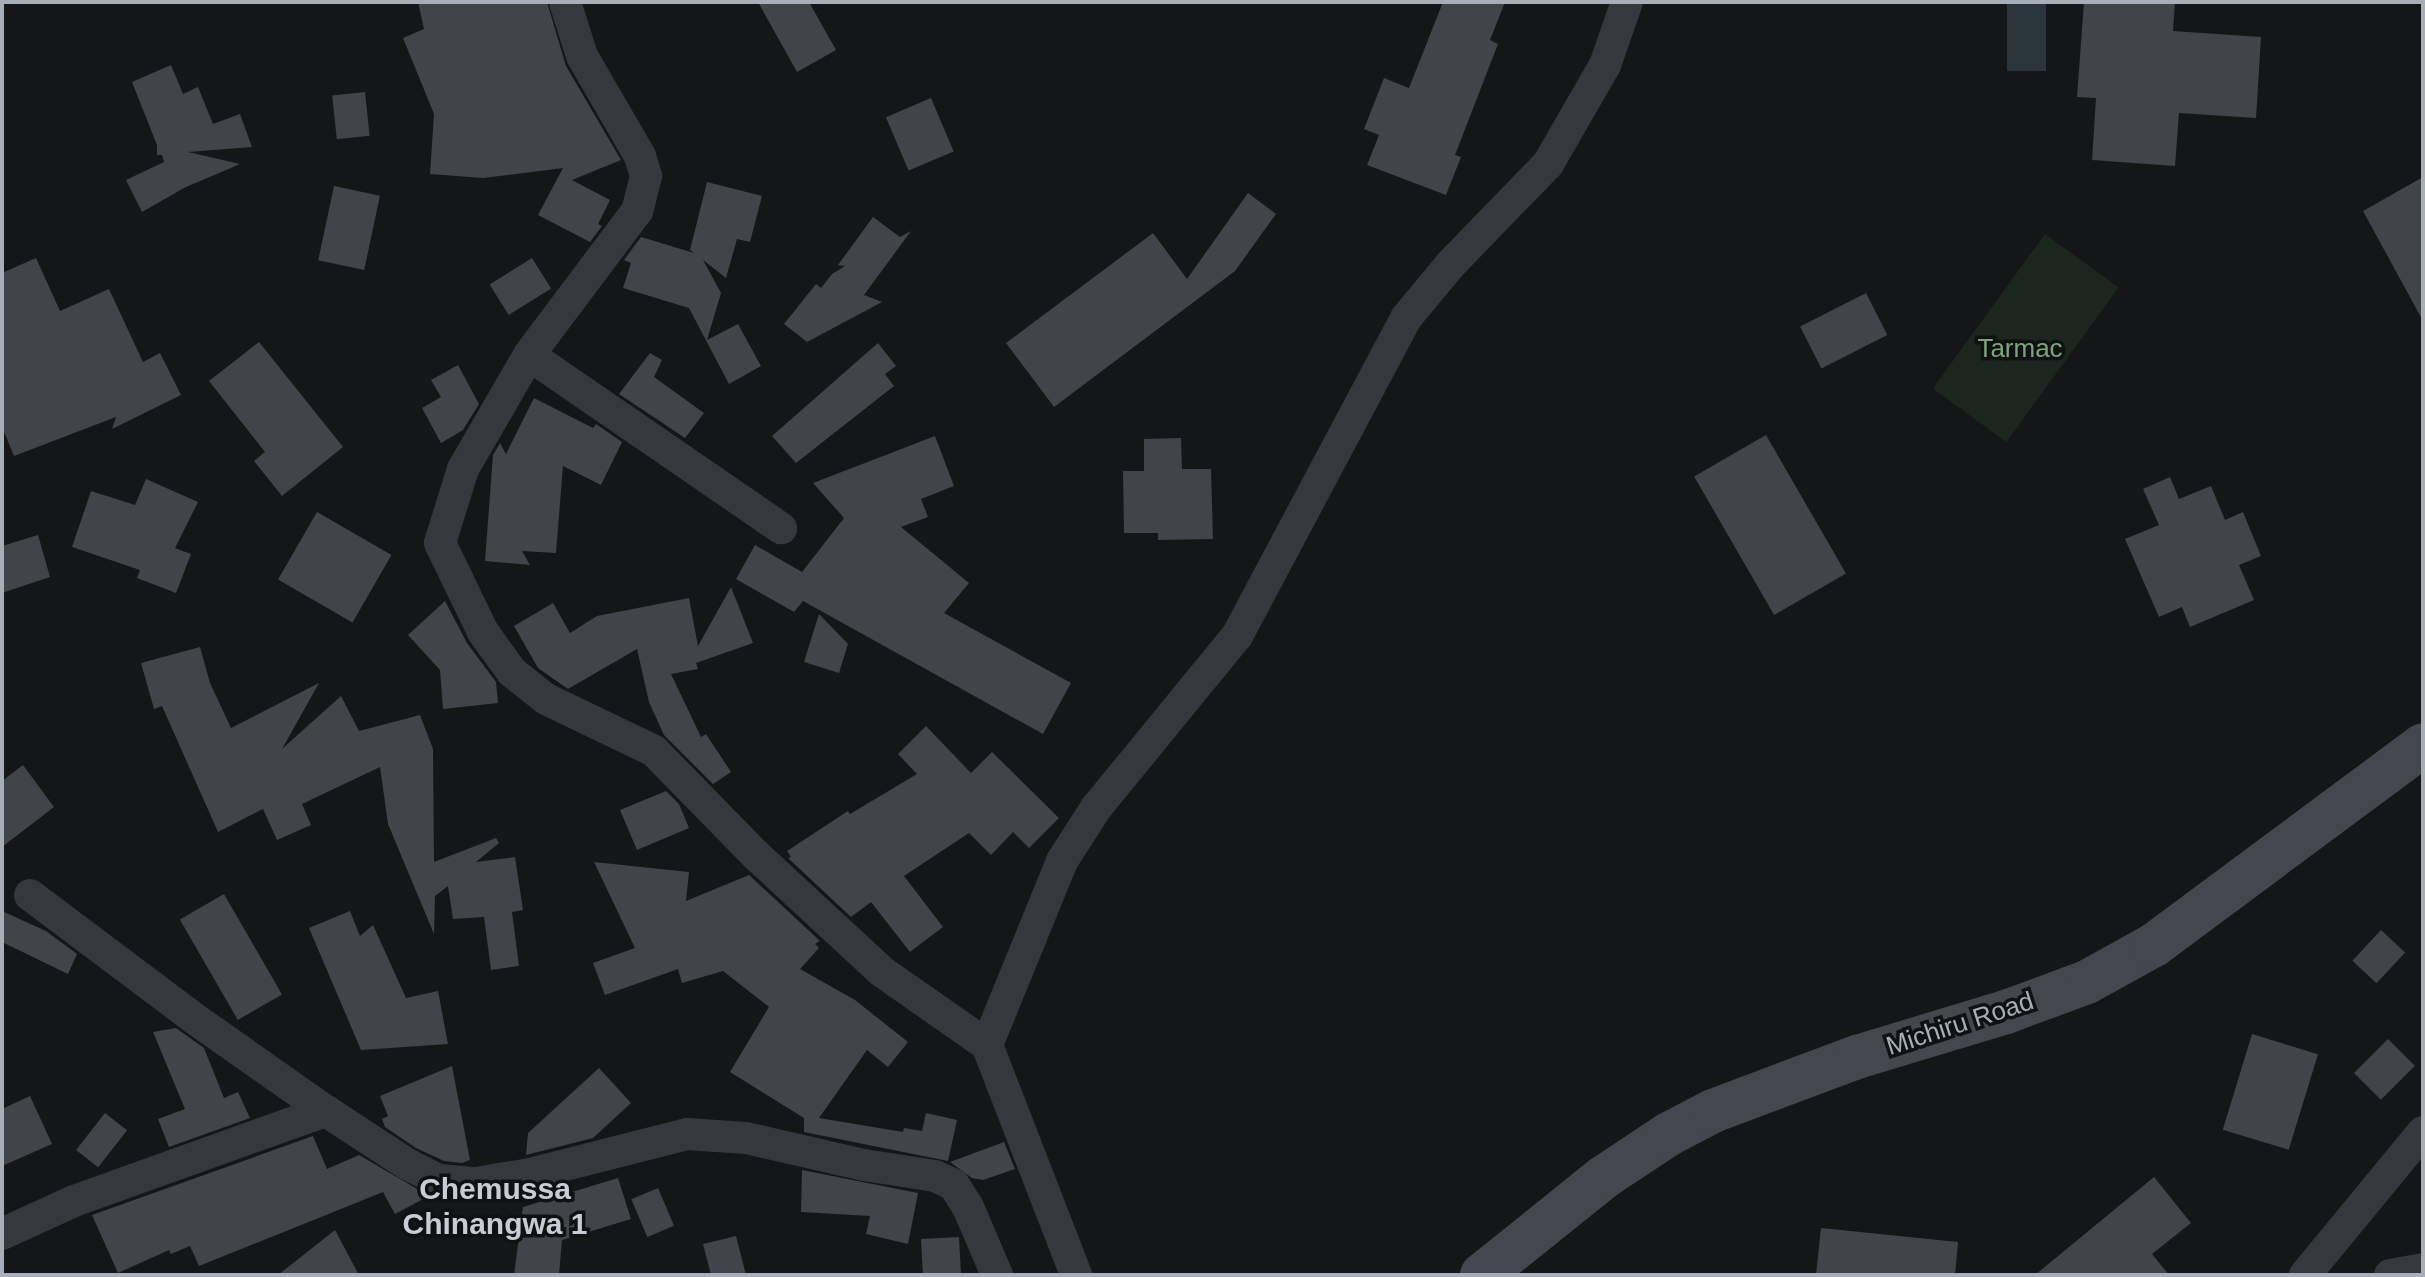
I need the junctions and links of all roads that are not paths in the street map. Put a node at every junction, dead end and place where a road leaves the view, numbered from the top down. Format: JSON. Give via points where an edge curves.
{"nodes":[{"id":1,"x":565,"y":2,"type":"edge"},
{"id":2,"x":1627,"y":2,"type":"edge"},
{"id":3,"x":529,"y":355,"type":"junction"},
{"id":4,"x":781,"y":528,"type":"dead end"},
{"id":5,"x":2423,"y":745,"type":"edge"},
{"id":6,"x":30,"y":895,"type":"dead end"},
{"id":7,"x":987,"y":1045,"type":"junction"},
{"id":8,"x":326,"y":1111,"type":"junction"},
{"id":9,"x":2423,"y":1132,"type":"edge"},
{"id":10,"x":2,"y":1234,"type":"edge"},
{"id":11,"x":2423,"y":1269,"type":"edge"},
{"id":12,"x":997,"y":1275,"type":"edge"},
{"id":13,"x":1076,"y":1275,"type":"edge"},
{"id":14,"x":1482,"y":1275,"type":"edge"},
{"id":15,"x":2305,"y":1275,"type":"edge"},
{"id":16,"x":2390,"y":1275,"type":"edge"}],
"edges":[{"from":1,"to":3,"type":"street","via":[[582,56],[640,156],[646,176],[637,211]]},
{"from":2,"to":7,"type":"street","via":[[1605,65],[1548,164],[1406,318],[1237,636],[1096,808],[1062,861]]},
{"from":3,"to":4,"type":"street"},
{"from":3,"to":7,"type":"street","via":[[463,469],[440,543],[483,632],[512,672],[546,699],[654,751],[881,971]]},
{"from":5,"to":14,"type":"street","name":"Michiru Road","via":[[2154,945],[2087,982],[1857,1057],[1713,1111],[1604,1177]]},
{"from":6,"to":8,"type":"street"},
{"from":7,"to":13,"type":"street"},
{"from":8,"to":10,"type":"street","via":[[74,1201]]},
{"from":8,"to":12,"type":"street","via":[[439,1180],[476,1183],[530,1174],[687,1134],[746,1138],[935,1176],[954,1185],[968,1207]]},
{"from":9,"to":15,"type":"street"},
{"from":11,"to":16,"type":"street"}]}
